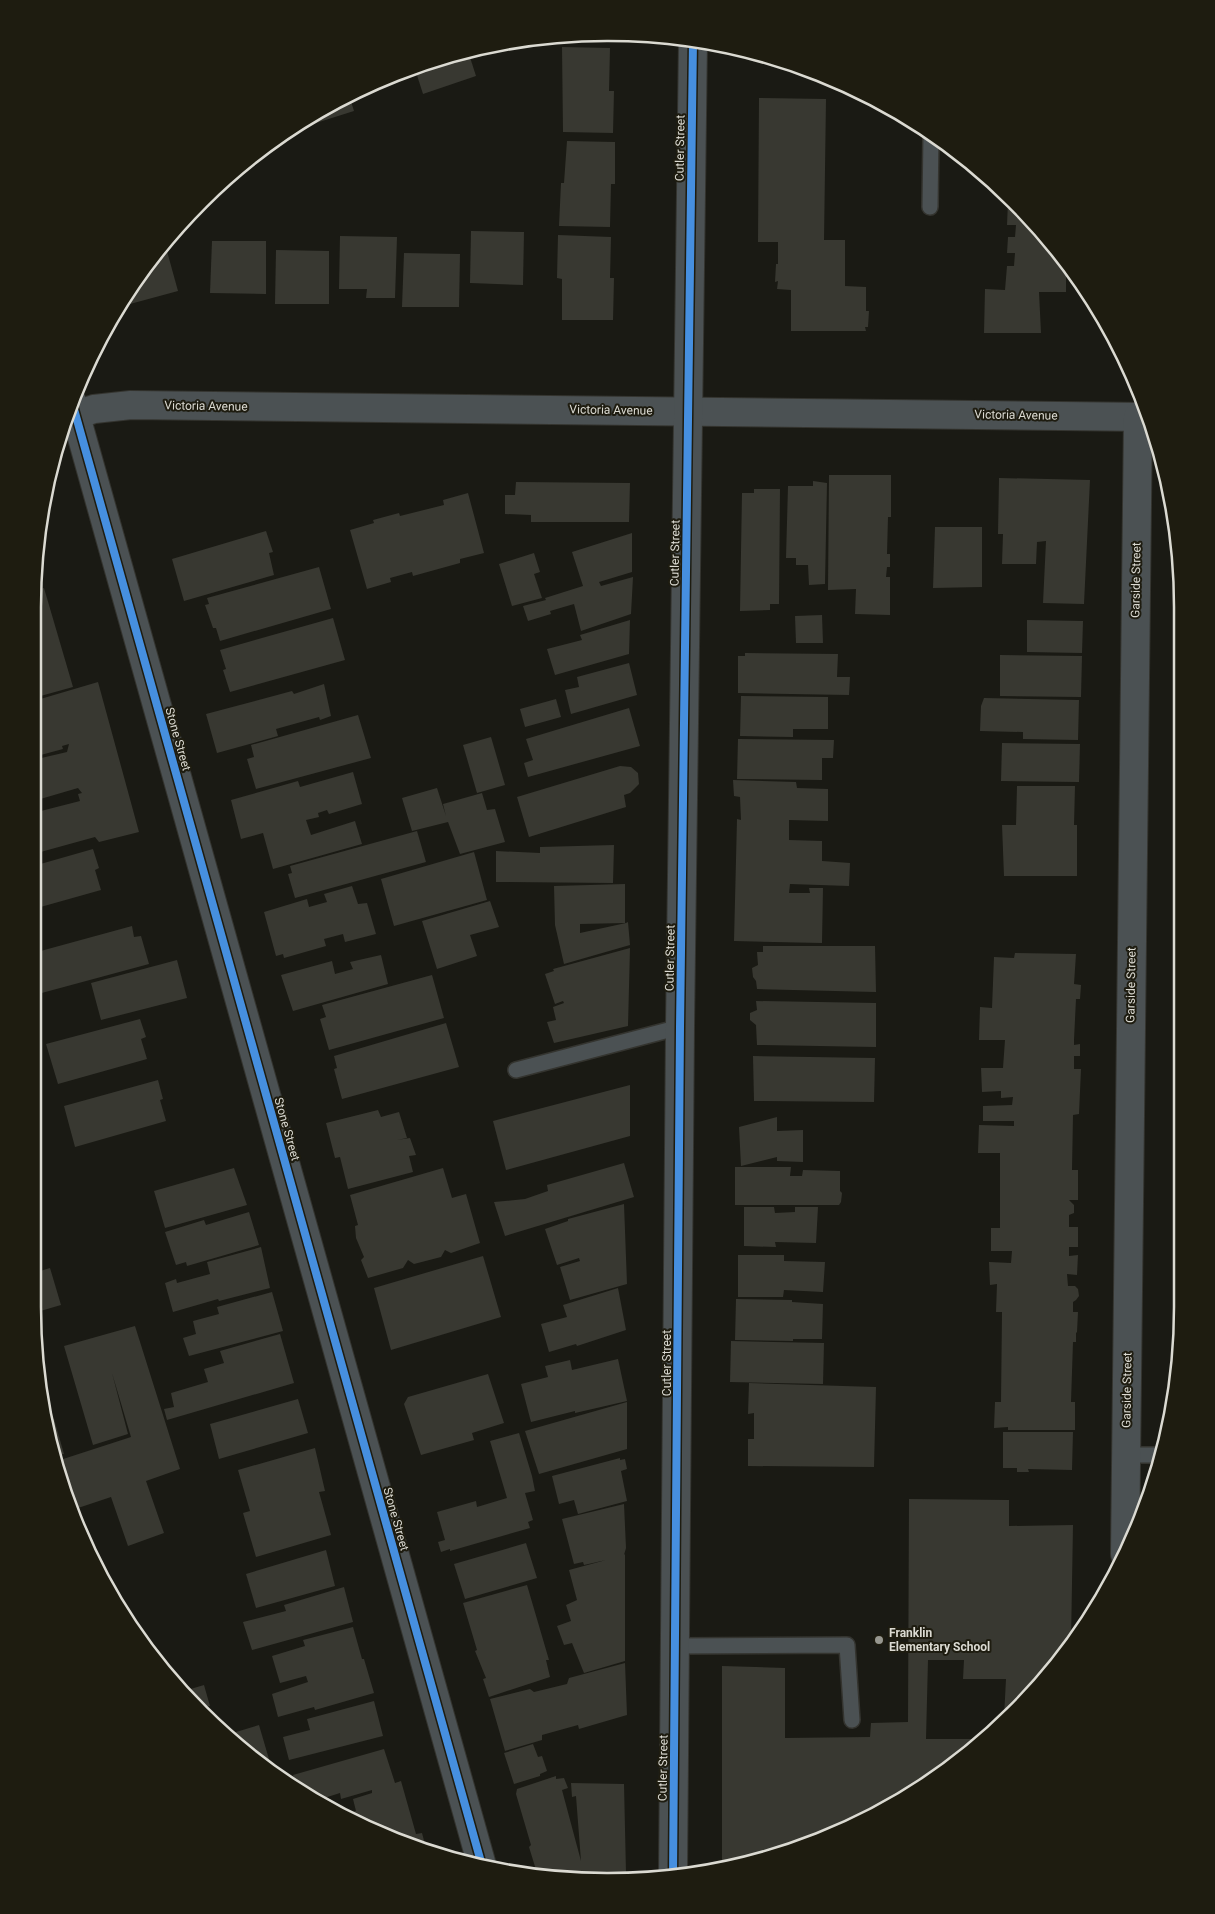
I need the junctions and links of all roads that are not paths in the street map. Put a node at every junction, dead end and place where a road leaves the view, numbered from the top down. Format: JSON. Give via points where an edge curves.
{"nodes":[{"id":1,"x":692,"y":48,"type":"edge"},
{"id":2,"x":931,"y":143,"type":"edge"},
{"id":3,"x":930,"y":207,"type":"dead end"},
{"id":4,"x":78,"y":408,"type":"edge"},
{"id":5,"x":688,"y":411,"type":"junction"},
{"id":6,"x":75,"y":413,"type":"edge"},
{"id":7,"x":1141,"y":417,"type":"edge"},
{"id":8,"x":1142,"y":420,"type":"edge"},
{"id":9,"x":680,"y":1027,"type":"junction"},
{"id":10,"x":516,"y":1070,"type":"dead end"},
{"id":11,"x":1126,"y":1455,"type":"junction"},
{"id":12,"x":1153,"y":1455,"type":"edge"},
{"id":13,"x":1125,"y":1535,"type":"edge"},
{"id":14,"x":676,"y":1646,"type":"junction"},
{"id":15,"x":852,"y":1720,"type":"dead end"},
{"id":16,"x":480,"y":1858,"type":"edge"},
{"id":17,"x":673,"y":1869,"type":"edge"}],
"edges":[{"from":1,"to":5,"type":"street","name":"Cutler Street"},
{"from":2,"to":3,"type":"lane"},
{"from":4,"to":5,"type":"street","name":"Victoria Avenue","via":[[131,405]]},
{"from":5,"to":7,"type":"street","name":"Victoria Avenue"},
{"from":5,"to":9,"type":"street","name":"Cutler Street"},
{"from":6,"to":16,"type":"street","name":"Stone Street"},
{"from":8,"to":11,"type":"street","name":"Garside Street"},
{"from":9,"to":10,"type":"lane"},
{"from":9,"to":14,"type":"street","name":"Cutler Street"},
{"from":11,"to":12,"type":"lane"},
{"from":11,"to":13,"type":"street","name":"Garside Street"},
{"from":14,"to":15,"type":"lane","via":[[847,1645]]},
{"from":14,"to":17,"type":"street","name":"Cutler Street"}]}
